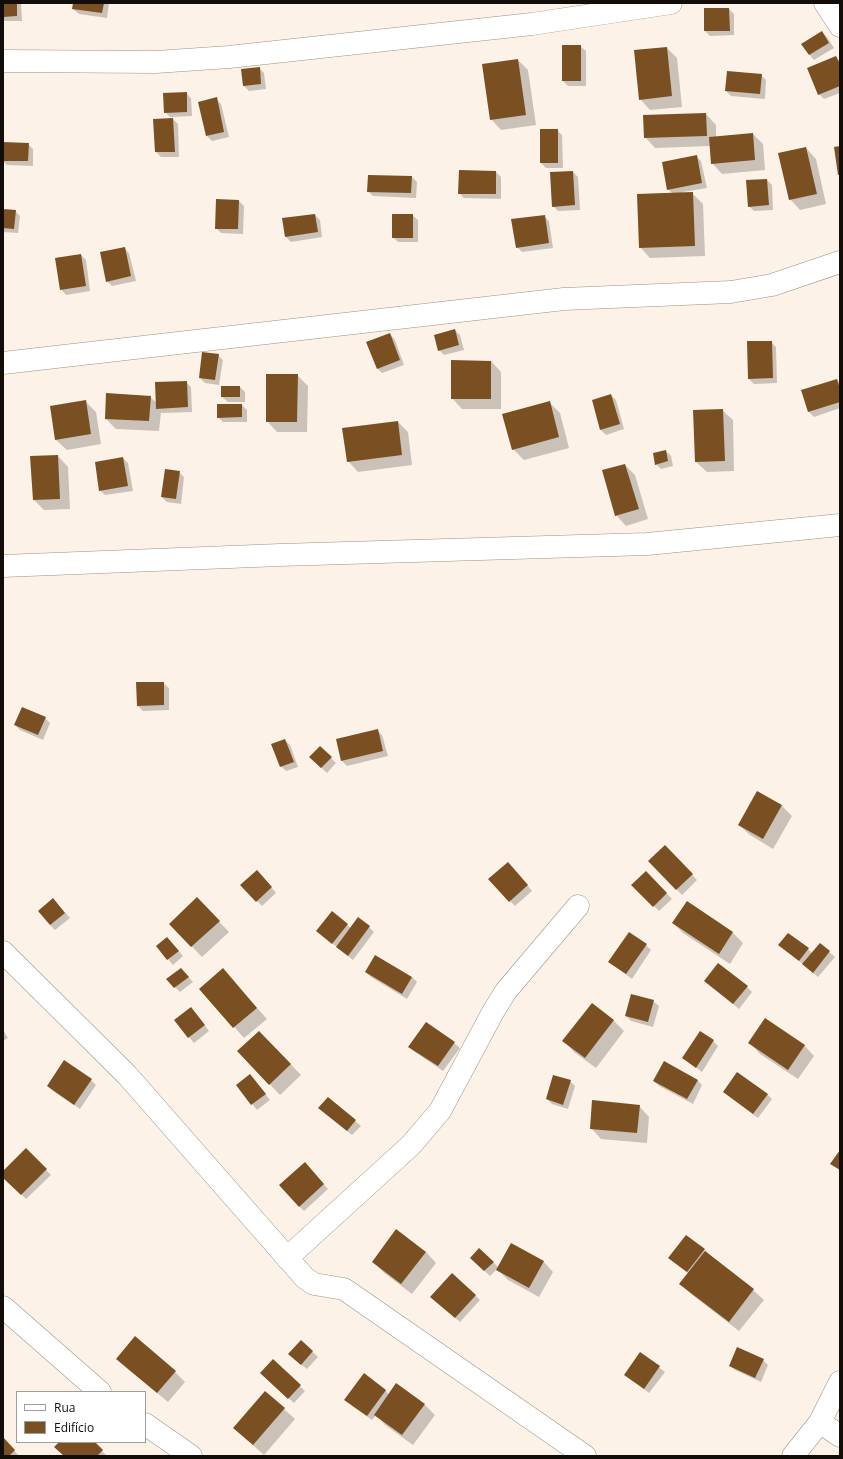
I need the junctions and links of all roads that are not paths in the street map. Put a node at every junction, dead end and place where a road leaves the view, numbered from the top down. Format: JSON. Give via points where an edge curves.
{"nodes":[{"id":1,"x":671,"y":3,"type":"edge"},
{"id":2,"x":825,"y":3,"type":"edge"},
{"id":3,"x":840,"y":26,"type":"edge"},
{"id":4,"x":3,"y":61,"type":"edge"},
{"id":5,"x":840,"y":262,"type":"edge"},
{"id":6,"x":3,"y":363,"type":"edge"},
{"id":7,"x":840,"y":525,"type":"edge"},
{"id":8,"x":3,"y":566,"type":"edge"},
{"id":9,"x":578,"y":906,"type":"dead end"},
{"id":10,"x":3,"y":952,"type":"edge"},
{"id":11,"x":287,"y":1258,"type":"junction"},
{"id":12,"x":3,"y":1307,"type":"edge"},
{"id":13,"x":840,"y":1382,"type":"edge"},
{"id":14,"x":99,"y":1391,"type":"edge"},
{"id":15,"x":820,"y":1422,"type":"junction"},
{"id":16,"x":146,"y":1425,"type":"edge"},
{"id":17,"x":840,"y":1436,"type":"edge"},
{"id":18,"x":191,"y":1456,"type":"edge"},
{"id":19,"x":585,"y":1456,"type":"edge"},
{"id":20,"x":793,"y":1456,"type":"edge"}],
"edges":[{"from":1,"to":4,"type":"street","via":[[532,24],[229,57],[156,62]]},
{"from":2,"to":3,"type":"street"},
{"from":5,"to":6,"type":"street","via":[[772,285],[730,292],[564,299]]},
{"from":7,"to":8,"type":"street","via":[[648,544]]},
{"from":9,"to":11,"type":"street","via":[[506,991],[440,1112],[411,1146]]},
{"from":10,"to":11,"type":"street","via":[[127,1075]]},
{"from":11,"to":19,"type":"street","via":[[304,1278],[314,1284],[344,1289]]},
{"from":12,"to":14,"type":"street"},
{"from":13,"to":15,"type":"street"},
{"from":15,"to":17,"type":"street"},
{"from":15,"to":20,"type":"street"},
{"from":16,"to":18,"type":"street"}]}
